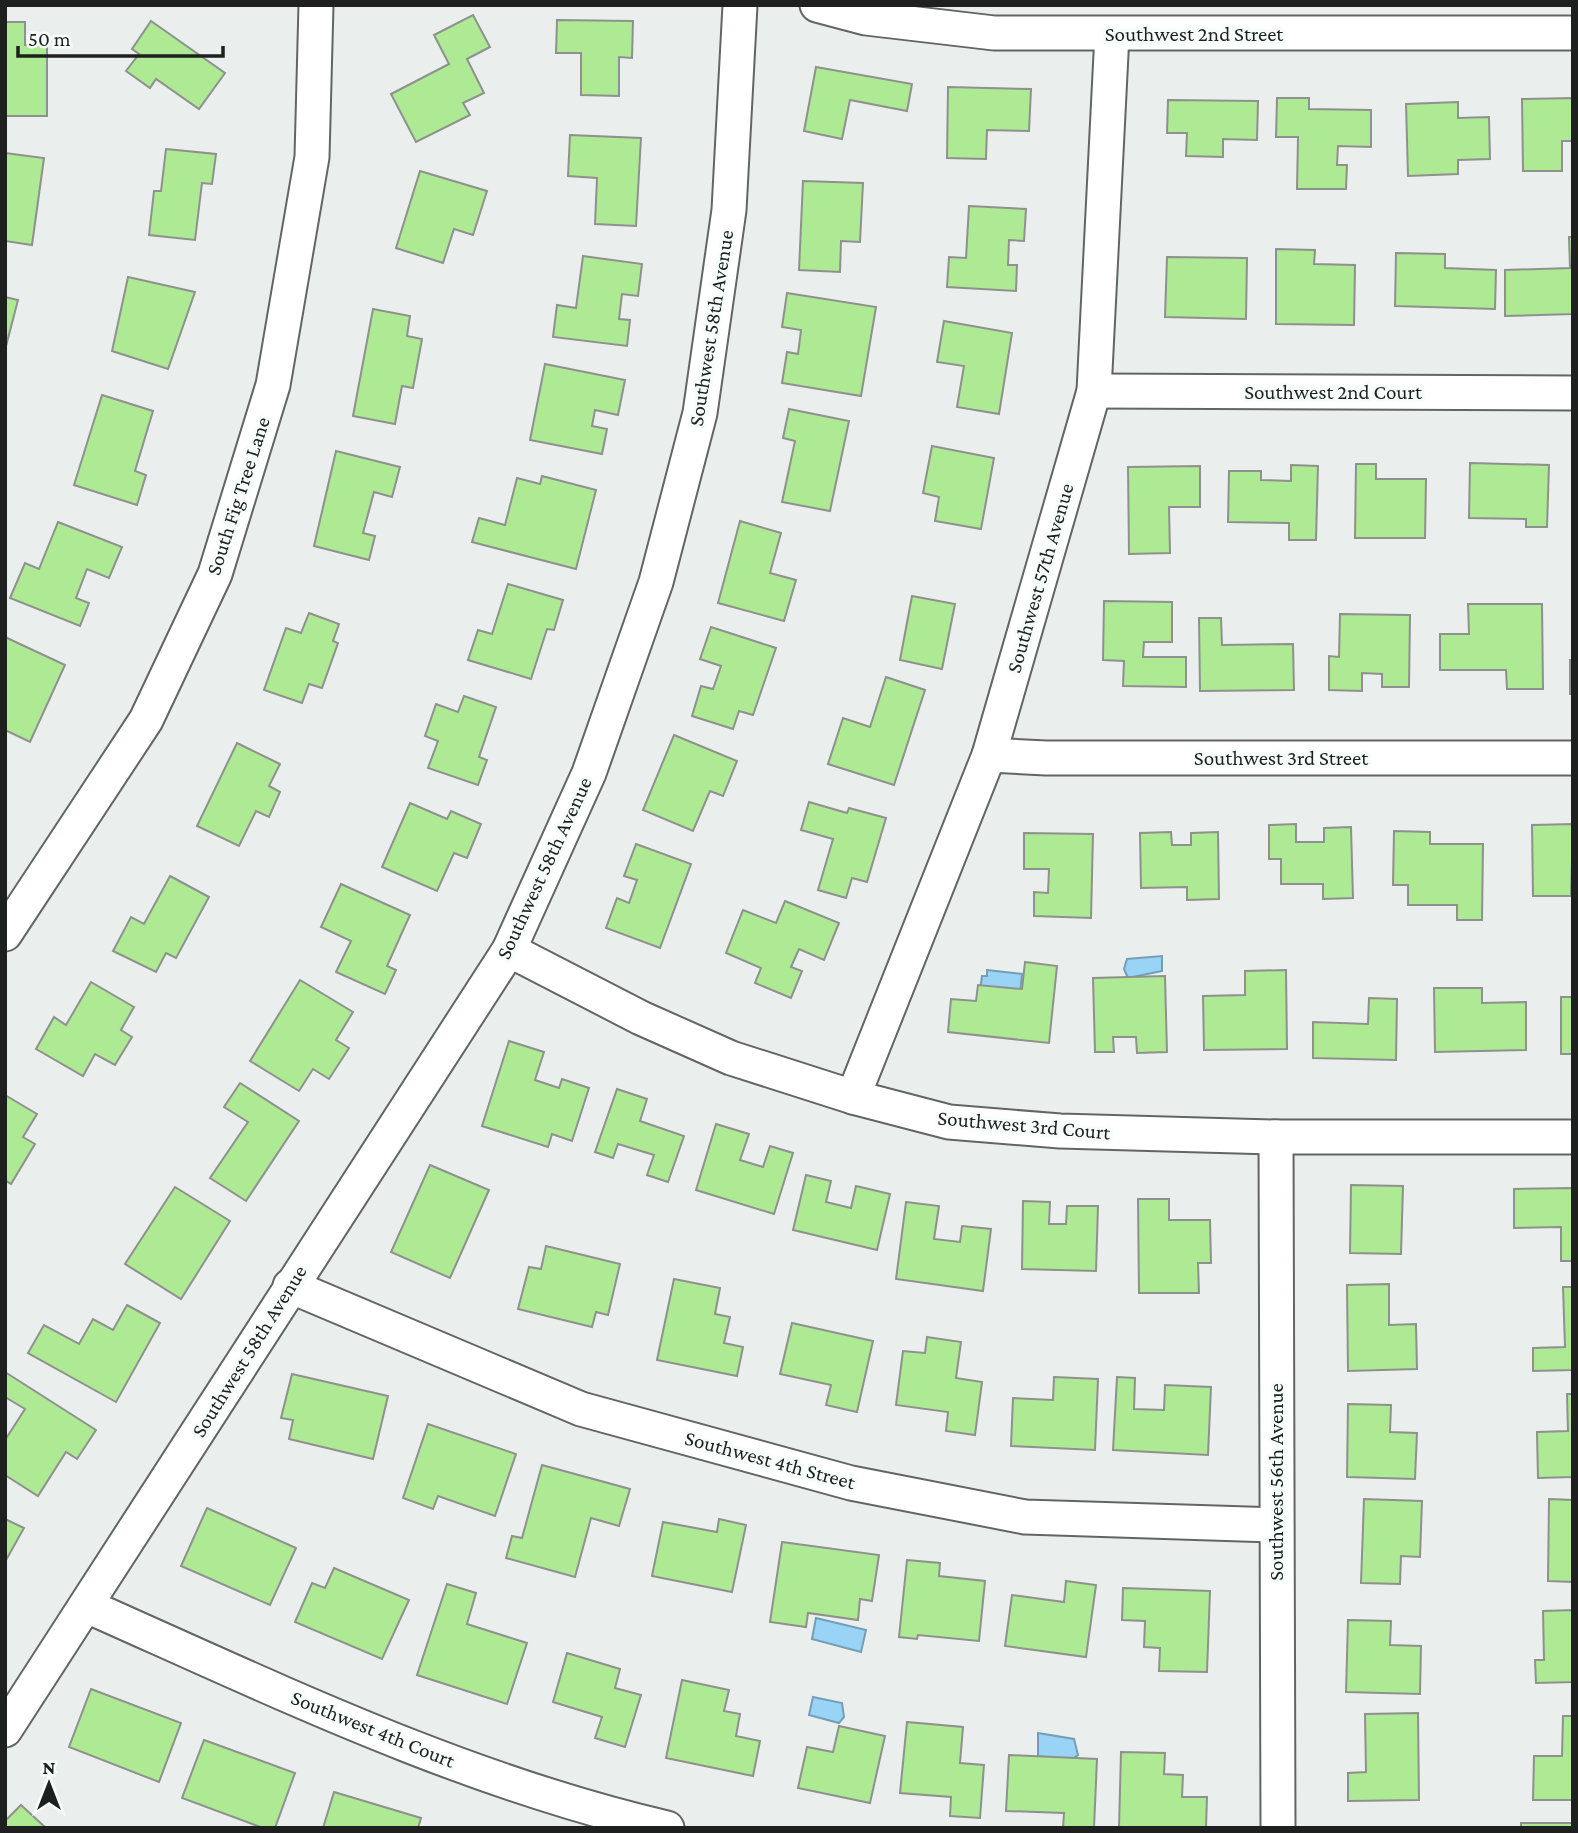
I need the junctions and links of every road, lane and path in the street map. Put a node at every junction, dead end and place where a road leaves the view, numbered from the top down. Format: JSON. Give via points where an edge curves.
{"nodes":[{"id":1,"x":316,"y":5,"type":"edge"},
{"id":2,"x":740,"y":5,"type":"edge"},
{"id":3,"x":817,"y":5,"type":"edge"},
{"id":4,"x":1573,"y":33,"type":"edge"},
{"id":5,"x":1112,"y":34,"type":"junction"},
{"id":6,"x":1094,"y":391,"type":"junction"},
{"id":7,"x":1573,"y":393,"type":"edge"},
{"id":8,"x":989,"y":755,"type":"junction"},
{"id":9,"x":1573,"y":758,"type":"edge"},
{"id":10,"x":5,"y":934,"type":"edge"},
{"id":11,"x":509,"y":950,"type":"junction"},
{"id":12,"x":853,"y":1097,"type":"junction"},
{"id":13,"x":1276,"y":1137,"type":"junction"},
{"id":14,"x":1573,"y":1137,"type":"edge"},
{"id":15,"x":290,"y":1286,"type":"junction"},
{"id":16,"x":1276,"y":1525,"type":"junction"},
{"id":17,"x":87,"y":1606,"type":"junction"},
{"id":18,"x":5,"y":1730,"type":"edge"},
{"id":19,"x":667,"y":1828,"type":"edge"},
{"id":20,"x":1278,"y":1828,"type":"edge"}],
"edges":[{"from":1,"to":10,"type":"street","name":"South Fig Tree Lane","via":[[312,157],[274,386],[215,574],[146,720]]},
{"from":2,"to":11,"type":"street","name":"Southwest 58th Avenue","via":[[729,210],[700,413],[656,582],[598,748]]},
{"from":3,"to":5,"type":"street","name":"Southwest 2nd Street","via":[[866,18],[994,33]]},
{"from":4,"to":5,"type":"street","name":"Southwest 2nd Street"},
{"from":5,"to":6,"type":"street","name":"Southwest 57th Avenue"},
{"from":6,"to":7,"type":"street","name":"Southwest 2nd Court"},
{"from":6,"to":8,"type":"street","name":"Southwest 57th Avenue"},
{"from":8,"to":9,"type":"street","name":"Southwest 3rd Street"},
{"from":8,"to":12,"type":"street","name":"Southwest 57th Avenue"},
{"from":11,"to":12,"type":"street","name":"Southwest 3rd Court","via":[[640,1018],[731,1058]]},
{"from":11,"to":15,"type":"street","name":"Southwest 58th Avenue"},
{"from":12,"to":13,"type":"street","name":"Southwest 3rd Court","via":[[949,1122],[1060,1131]]},
{"from":13,"to":14,"type":"street","name":"Southwest 3rd Court"},
{"from":13,"to":16,"type":"street","name":"Southwest 56th Avenue"},
{"from":15,"to":16,"type":"street","name":"Southwest 4th Street","via":[[581,1409],[851,1483],[1025,1517]]},
{"from":15,"to":17,"type":"street","name":"Southwest 58th Avenue"},
{"from":16,"to":20,"type":"street","name":"Southwest 56th Avenue"},
{"from":17,"to":18,"type":"street","name":"Southwest 58th Avenue"},
{"from":17,"to":19,"type":"street","name":"Southwest 4th Court","via":[[354,1726],[586,1809]]}]}
